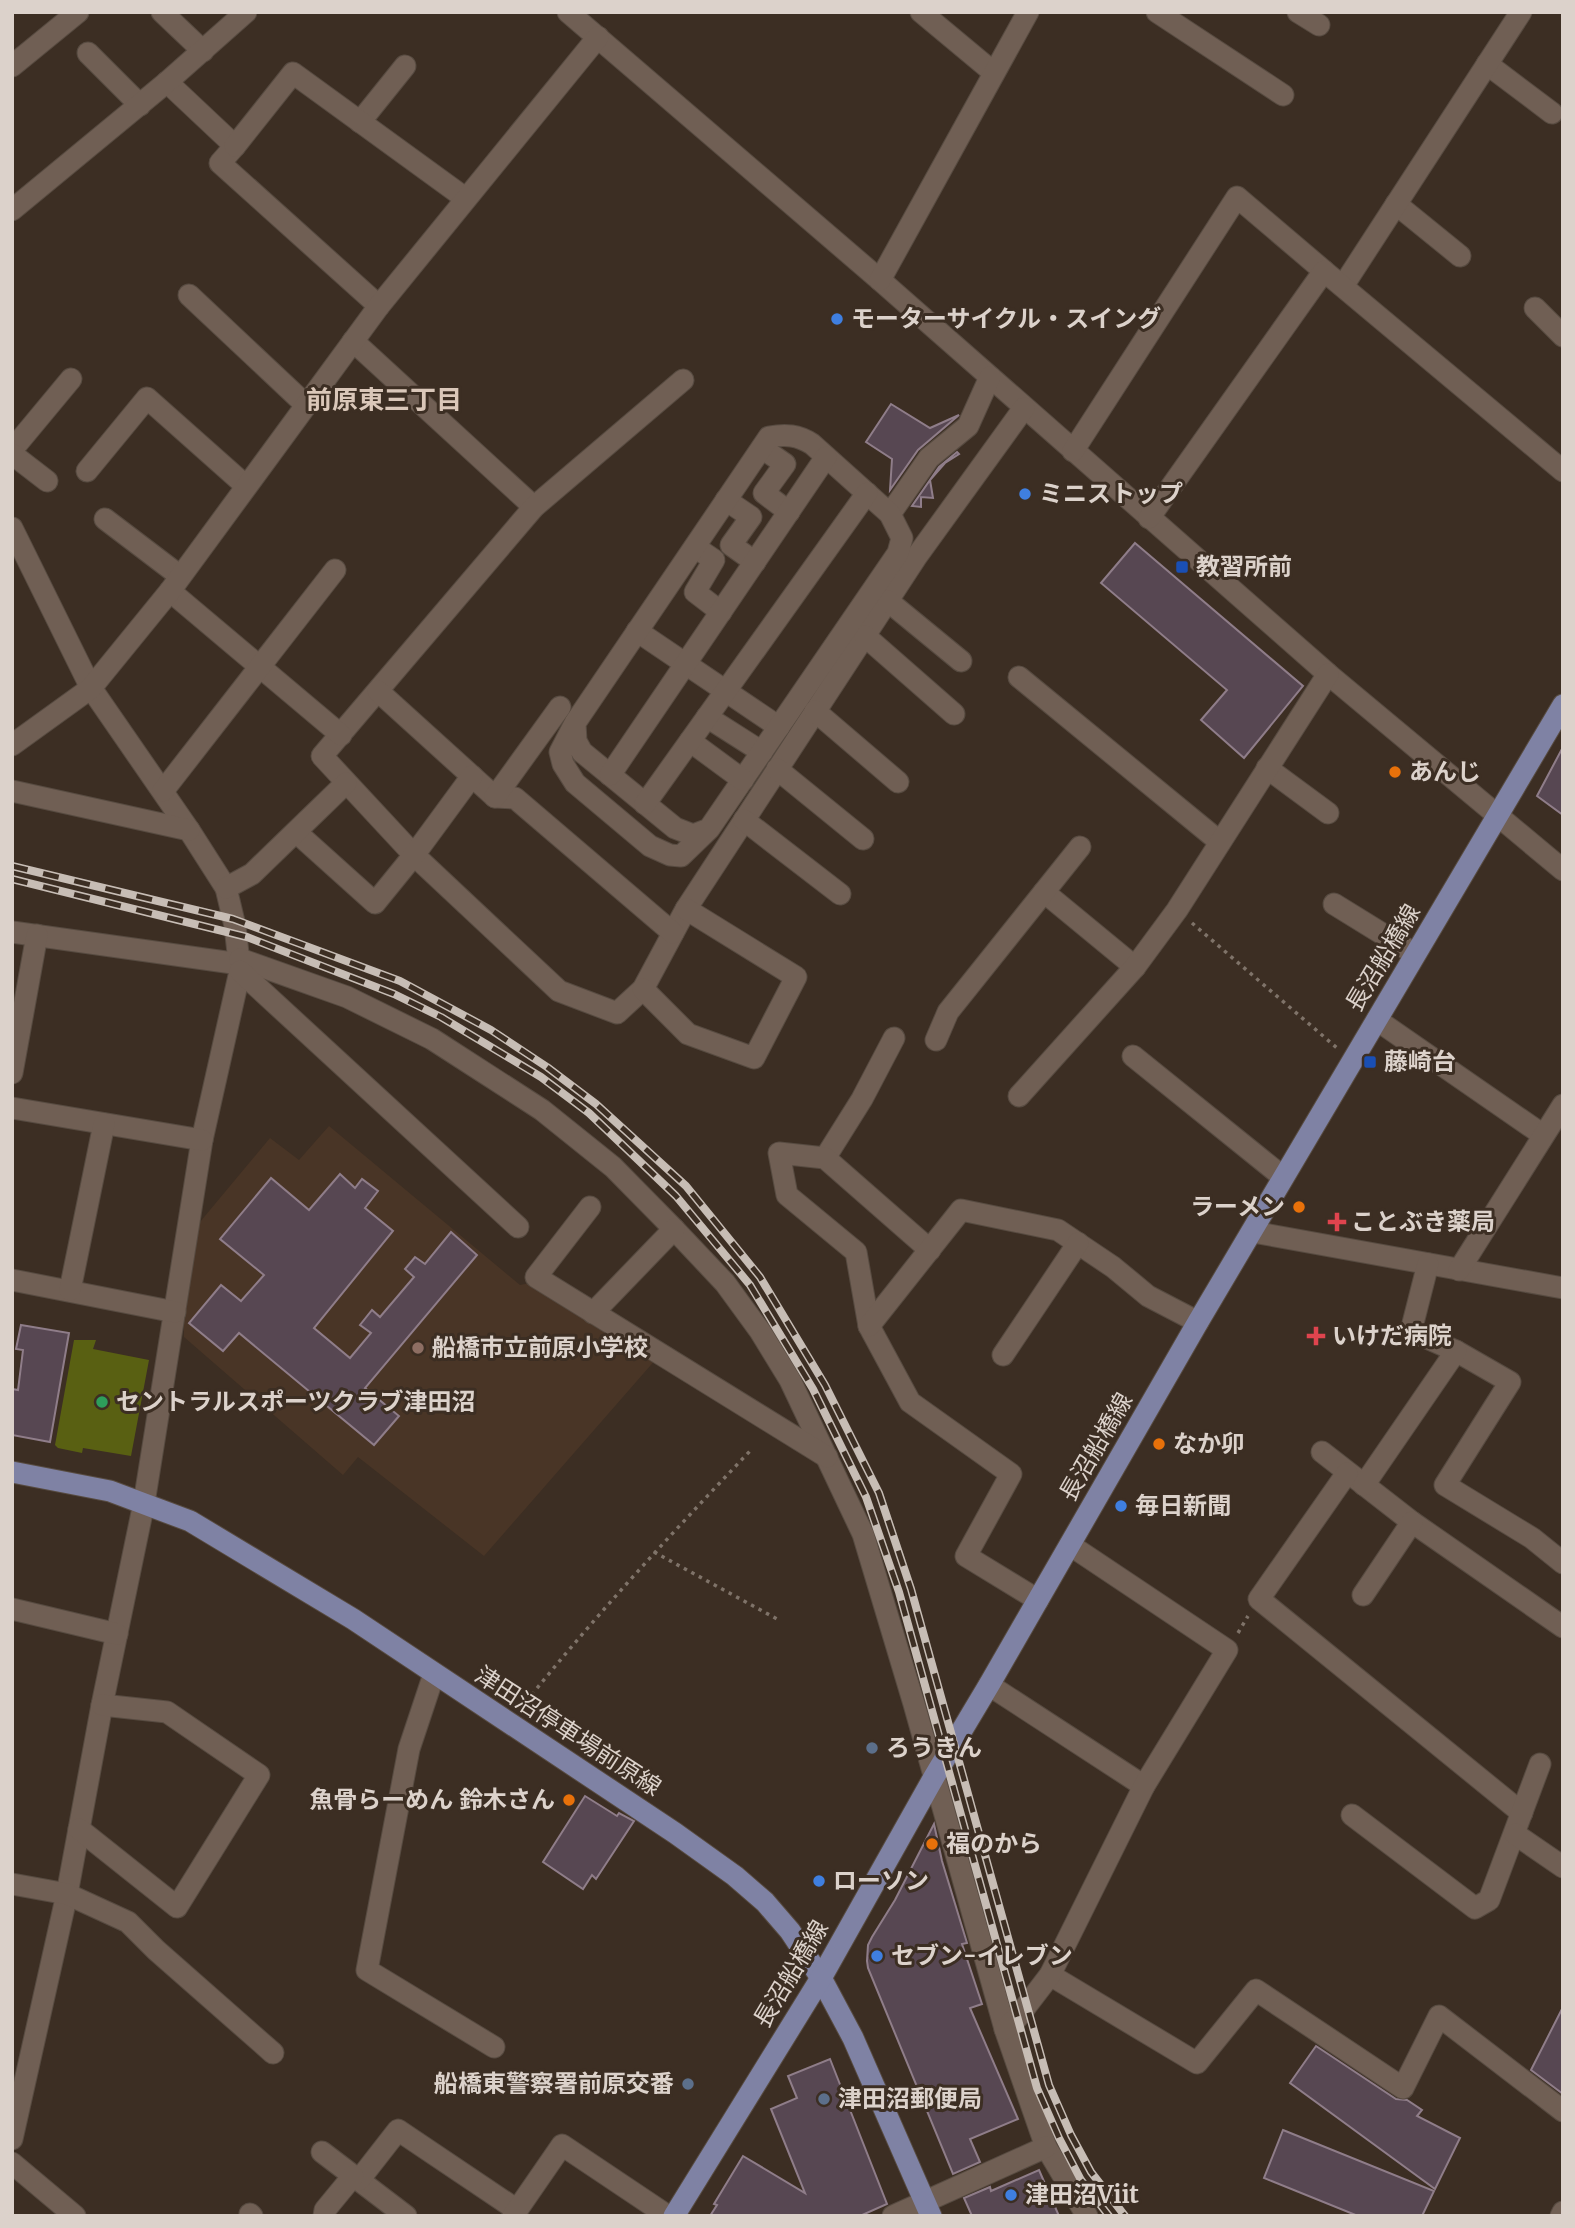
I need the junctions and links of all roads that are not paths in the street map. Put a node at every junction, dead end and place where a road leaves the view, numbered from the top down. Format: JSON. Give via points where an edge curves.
{"nodes":[{"id":1,"x":78,"y":12,"type":"edge"},
{"id":2,"x":162,"y":12,"type":"edge"},
{"id":3,"x":246,"y":12,"type":"edge"},
{"id":4,"x":568,"y":12,"type":"edge"},
{"id":5,"x":921,"y":12,"type":"edge"},
{"id":6,"x":1157,"y":12,"type":"edge"},
{"id":7,"x":1298,"y":12,"type":"edge"},
{"id":8,"x":1521,"y":12,"type":"edge"},
{"id":9,"x":1017,"y":17,"type":"edge"},
{"id":10,"x":1319,"y":26,"type":"dead end"},
{"id":11,"x":598,"y":37,"type":"junction"},
{"id":12,"x":203,"y":51,"type":"junction"},
{"id":13,"x":88,"y":52,"type":"dead end"},
{"id":14,"x":1487,"y":64,"type":"junction"},
{"id":15,"x":12,"y":66,"type":"edge"},
{"id":16,"x":405,"y":66,"type":"dead end"},
{"id":17,"x":993,"y":72,"type":"junction"},
{"id":18,"x":167,"y":82,"type":"junction"},
{"id":19,"x":1283,"y":95,"type":"dead end"},
{"id":20,"x":140,"y":105,"type":"junction"},
{"id":21,"x":1552,"y":113,"type":"dead end"},
{"id":22,"x":360,"y":122,"type":"junction"},
{"id":23,"x":235,"y":146,"type":"junction"},
{"id":24,"x":465,"y":198,"type":"junction"},
{"id":25,"x":1396,"y":204,"type":"junction"},
{"id":26,"x":12,"y":210,"type":"edge"},
{"id":27,"x":1460,"y":256,"type":"dead end"},
{"id":28,"x":1324,"y":271,"type":"junction"},
{"id":29,"x":880,"y":280,"type":"junction"},
{"id":30,"x":1343,"y":286,"type":"junction"},
{"id":31,"x":189,"y":295,"type":"dead end"},
{"id":32,"x":379,"y":306,"type":"junction"},
{"id":33,"x":1535,"y":308,"type":"dead end"},
{"id":34,"x":1563,"y":336,"type":"edge"},
{"id":35,"x":353,"y":341,"type":"junction"},
{"id":36,"x":990,"y":377,"type":"junction"},
{"id":37,"x":71,"y":379,"type":"dead end"},
{"id":38,"x":683,"y":380,"type":"dead end"},
{"id":39,"x":306,"y":405,"type":"junction"},
{"id":40,"x":1024,"y":408,"type":"junction"},
{"id":41,"x":762,"y":448,"type":"junction"},
{"id":42,"x":1073,"y":451,"type":"junction"},
{"id":43,"x":12,"y":452,"type":"edge"},
{"id":44,"x":826,"y":457,"type":"junction"},
{"id":45,"x":87,"y":471,"type":"dead end"},
{"id":46,"x":1563,"y":471,"type":"edge"},
{"id":47,"x":47,"y":481,"type":"dead end"},
{"id":48,"x":246,"y":486,"type":"junction"},
{"id":49,"x":867,"y":493,"type":"junction"},
{"id":50,"x":726,"y":500,"type":"junction"},
{"id":51,"x":534,"y":507,"type":"junction"},
{"id":52,"x":789,"y":512,"type":"junction"},
{"id":53,"x":890,"y":513,"type":"junction"},
{"id":54,"x":1149,"y":518,"type":"junction"},
{"id":55,"x":105,"y":519,"type":"dead end"},
{"id":56,"x":12,"y":528,"type":"edge"},
{"id":57,"x":695,"y":547,"type":"junction"},
{"id":58,"x":755,"y":562,"type":"junction"},
{"id":59,"x":335,"y":570,"type":"dead end"},
{"id":60,"x":175,"y":583,"type":"junction"},
{"id":61,"x":888,"y":601,"type":"junction"},
{"id":62,"x":721,"y":612,"type":"junction"},
{"id":63,"x":637,"y":632,"type":"junction"},
{"id":64,"x":865,"y":636,"type":"junction"},
{"id":65,"x":961,"y":661,"type":"dead end"},
{"id":66,"x":686,"y":664,"type":"junction"},
{"id":67,"x":259,"y":666,"type":"junction"},
{"id":68,"x":1328,"y":674,"type":"junction"},
{"id":69,"x":1019,"y":677,"type":"dead end"},
{"id":70,"x":91,"y":688,"type":"junction"},
{"id":71,"x":378,"y":691,"type":"junction"},
{"id":72,"x":726,"y":692,"type":"junction"},
{"id":73,"x":1563,"y":705,"type":"edge"},
{"id":74,"x":815,"y":711,"type":"junction"},
{"id":75,"x":954,"y":714,"type":"dead end"},
{"id":76,"x":568,"y":715,"type":"junction"},
{"id":77,"x":707,"y":717,"type":"junction"},
{"id":78,"x":779,"y":727,"type":"junction"},
{"id":79,"x":341,"y":735,"type":"junction"},
{"id":80,"x":690,"y":741,"type":"junction"},
{"id":81,"x":12,"y":745,"type":"edge"},
{"id":82,"x":762,"y":752,"type":"junction"},
{"id":83,"x":1267,"y":768,"type":"junction"},
{"id":84,"x":777,"y":769,"type":"junction"},
{"id":85,"x":610,"y":775,"type":"junction"},
{"id":86,"x":472,"y":776,"type":"junction"},
{"id":87,"x":743,"y":780,"type":"junction"},
{"id":88,"x":898,"y":782,"type":"dead end"},
{"id":89,"x":346,"y":783,"type":"junction"},
{"id":90,"x":12,"y":791,"type":"edge"},
{"id":91,"x":163,"y":791,"type":"junction"},
{"id":92,"x":495,"y":797,"type":"junction"},
{"id":93,"x":645,"y":804,"type":"junction"},
{"id":94,"x":1328,"y":813,"type":"dead end"},
{"id":95,"x":1498,"y":817,"type":"junction"},
{"id":96,"x":744,"y":820,"type":"junction"},
{"id":97,"x":709,"y":829,"type":"junction"},
{"id":98,"x":189,"y":830,"type":"junction"},
{"id":99,"x":296,"y":832,"type":"junction"},
{"id":100,"x":863,"y":839,"type":"dead end"},
{"id":101,"x":1220,"y":842,"type":"junction"},
{"id":102,"x":1080,"y":847,"type":"dead end"},
{"id":103,"x":414,"y":855,"type":"junction"},
{"id":104,"x":1563,"y":870,"type":"edge"},
{"id":105,"x":226,"y":888,"type":"junction"},
{"id":106,"x":1044,"y":892,"type":"junction"},
{"id":107,"x":840,"y":894,"type":"dead end"},
{"id":108,"x":1334,"y":904,"type":"dead end"},
{"id":109,"x":686,"y":909,"type":"junction"},
{"id":110,"x":12,"y":932,"type":"edge"},
{"id":111,"x":673,"y":933,"type":"junction"},
{"id":112,"x":37,"y":936,"type":"junction"},
{"id":113,"x":1415,"y":954,"type":"junction"},
{"id":114,"x":240,"y":964,"type":"junction"},
{"id":115,"x":1135,"y":967,"type":"junction"},
{"id":116,"x":643,"y":989,"type":"junction"},
{"id":117,"x":1377,"y":1020,"type":"junction"},
{"id":118,"x":894,"y":1038,"type":"dead end"},
{"id":119,"x":936,"y":1040,"type":"dead end"},
{"id":120,"x":1133,"y":1056,"type":"dead end"},
{"id":121,"x":12,"y":1073,"type":"edge"},
{"id":122,"x":1019,"y":1096,"type":"dead end"},
{"id":123,"x":1563,"y":1105,"type":"edge"},
{"id":124,"x":12,"y":1108,"type":"edge"},
{"id":125,"x":104,"y":1124,"type":"junction"},
{"id":126,"x":1543,"y":1135,"type":"junction"},
{"id":127,"x":202,"y":1140,"type":"junction"},
{"id":128,"x":825,"y":1158,"type":"junction"},
{"id":129,"x":1283,"y":1177,"type":"junction"},
{"id":130,"x":590,"y":1207,"type":"dead end"},
{"id":131,"x":518,"y":1227,"type":"dead end"},
{"id":132,"x":674,"y":1229,"type":"junction"},
{"id":133,"x":1253,"y":1232,"type":"junction"},
{"id":134,"x":1078,"y":1243,"type":"junction"},
{"id":135,"x":930,"y":1250,"type":"junction"},
{"id":136,"x":1429,"y":1264,"type":"junction"},
{"id":137,"x":1458,"y":1270,"type":"junction"},
{"id":138,"x":12,"y":1280,"type":"edge"},
{"id":139,"x":1563,"y":1288,"type":"edge"},
{"id":140,"x":70,"y":1290,"type":"junction"},
{"id":141,"x":175,"y":1312,"type":"junction"},
{"id":142,"x":593,"y":1312,"type":"junction"},
{"id":143,"x":1198,"y":1322,"type":"junction"},
{"id":144,"x":869,"y":1326,"type":"junction"},
{"id":145,"x":1456,"y":1351,"type":"junction"},
{"id":146,"x":1003,"y":1354,"type":"dead end"},
{"id":147,"x":1322,"y":1452,"type":"dead end"},
{"id":148,"x":827,"y":1457,"type":"junction"},
{"id":149,"x":12,"y":1472,"type":"edge"},
{"id":150,"x":1356,"y":1479,"type":"junction"},
{"id":151,"x":145,"y":1503,"type":"junction"},
{"id":152,"x":1412,"y":1522,"type":"junction"},
{"id":153,"x":1070,"y":1545,"type":"junction"},
{"id":154,"x":1563,"y":1563,"type":"edge"},
{"id":155,"x":1363,"y":1595,"type":"dead end"},
{"id":156,"x":1038,"y":1600,"type":"junction"},
{"id":157,"x":12,"y":1609,"type":"edge"},
{"id":158,"x":1563,"y":1627,"type":"edge"},
{"id":159,"x":117,"y":1634,"type":"junction"},
{"id":160,"x":434,"y":1674,"type":"junction"},
{"id":161,"x":989,"y":1685,"type":"junction"},
{"id":162,"x":102,"y":1705,"type":"junction"},
{"id":163,"x":1541,"y":1764,"type":"dead end"},
{"id":164,"x":934,"y":1777,"type":"junction"},
{"id":165,"x":1144,"y":1786,"type":"junction"},
{"id":166,"x":1522,"y":1813,"type":"junction"},
{"id":167,"x":1352,"y":1815,"type":"dead end"},
{"id":168,"x":79,"y":1829,"type":"junction"},
{"id":169,"x":1515,"y":1834,"type":"junction"},
{"id":170,"x":1563,"y":1867,"type":"edge"},
{"id":171,"x":12,"y":1884,"type":"edge"},
{"id":172,"x":67,"y":1894,"type":"junction"},
{"id":173,"x":1050,"y":1975,"type":"junction"},
{"id":174,"x":821,"y":1978,"type":"junction"},
{"id":175,"x":1005,"y":2029,"type":"junction"},
{"id":176,"x":23,"y":2044,"type":"edge"},
{"id":177,"x":494,"y":2047,"type":"dead end"},
{"id":178,"x":273,"y":2053,"type":"dead end"},
{"id":179,"x":1563,"y":2111,"type":"edge"},
{"id":180,"x":12,"y":2139,"type":"edge"},
{"id":181,"x":1046,"y":2147,"type":"junction"},
{"id":182,"x":322,"y":2152,"type":"dead end"},
{"id":183,"x":12,"y":2163,"type":"edge"},
{"id":184,"x":356,"y":2178,"type":"junction"},
{"id":185,"x":928,"y":2209,"type":"edge"},
{"id":186,"x":515,"y":2213,"type":"edge"},
{"id":187,"x":75,"y":2216,"type":"edge"},
{"id":188,"x":324,"y":2216,"type":"edge"},
{"id":189,"x":406,"y":2216,"type":"edge"},
{"id":190,"x":668,"y":2216,"type":"edge"},
{"id":191,"x":674,"y":2216,"type":"edge"},
{"id":192,"x":893,"y":2216,"type":"edge"},
{"id":193,"x":1087,"y":2216,"type":"edge"}],
"edges":[{"from":1,"to":15,"type":"street"},
{"from":2,"to":12,"type":"street"},
{"from":3,"to":12,"type":"street"},
{"from":4,"to":11,"type":"street"},
{"from":5,"to":17,"type":"street"},
{"from":6,"to":19,"type":"street"},
{"from":7,"to":10,"type":"street"},
{"from":8,"to":14,"type":"street"},
{"from":9,"to":17,"type":"street"},
{"from":11,"to":24,"type":"street"},
{"from":11,"to":29,"type":"street"},
{"from":12,"to":18,"type":"street"},
{"from":13,"to":20,"type":"street"},
{"from":14,"to":21,"type":"street"},
{"from":14,"to":25,"type":"street"},
{"from":16,"to":22,"type":"street"},
{"from":17,"to":29,"type":"street"},
{"from":18,"to":20,"type":"street"},
{"from":18,"to":23,"type":"street"},
{"from":20,"to":26,"type":"street"},
{"from":22,"to":23,"type":"street","via":[[293,73]]},
{"from":22,"to":24,"type":"street"},
{"from":23,"to":32,"type":"street","via":[[220,163]]},
{"from":24,"to":32,"type":"street"},
{"from":25,"to":27,"type":"street"},
{"from":25,"to":30,"type":"street"},
{"from":28,"to":30,"type":"street"},
{"from":28,"to":42,"type":"street","via":[[1237,197]]},
{"from":28,"to":54,"type":"street"},
{"from":29,"to":36,"type":"street"},
{"from":30,"to":46,"type":"street"},
{"from":31,"to":39,"type":"street"},
{"from":32,"to":35,"type":"street"},
{"from":33,"to":34,"type":"street"},
{"from":35,"to":39,"type":"street"},
{"from":35,"to":51,"type":"street"},
{"from":36,"to":40,"type":"street"},
{"from":36,"to":53,"type":"street","via":[[968,426],[929,458]]},
{"from":37,"to":43,"type":"street"},
{"from":38,"to":51,"type":"street"},
{"from":39,"to":48,"type":"street"},
{"from":40,"to":42,"type":"street"},
{"from":40,"to":61,"type":"street"},
{"from":41,"to":44,"type":"street","via":[[769,437],[785,434],[801,437]]},
{"from":41,"to":50,"type":"street"},
{"from":41,"to":52,"type":"street","via":[[785,464],[764,493]]},
{"from":42,"to":54,"type":"street"},
{"from":43,"to":47,"type":"street"},
{"from":44,"to":49,"type":"street"},
{"from":44,"to":52,"type":"street"},
{"from":45,"to":48,"type":"street","via":[[147,398]]},
{"from":48,"to":60,"type":"street"},
{"from":49,"to":53,"type":"street"},
{"from":49,"to":72,"type":"street"},
{"from":50,"to":57,"type":"street"},
{"from":50,"to":58,"type":"street","via":[[751,517],[731,545]]},
{"from":51,"to":71,"type":"street"},
{"from":52,"to":58,"type":"street"},
{"from":53,"to":78,"type":"street","via":[[902,538],[898,552]]},
{"from":54,"to":68,"type":"street"},
{"from":55,"to":60,"type":"street"},
{"from":56,"to":70,"type":"street"},
{"from":57,"to":62,"type":"street","via":[[714,561],[695,592]]},
{"from":57,"to":63,"type":"street"},
{"from":58,"to":62,"type":"street"},
{"from":59,"to":67,"type":"street"},
{"from":60,"to":67,"type":"street"},
{"from":60,"to":70,"type":"street"},
{"from":61,"to":64,"type":"street"},
{"from":61,"to":65,"type":"street"},
{"from":62,"to":66,"type":"street"},
{"from":63,"to":66,"type":"street"},
{"from":63,"to":76,"type":"street"},
{"from":64,"to":74,"type":"street"},
{"from":64,"to":75,"type":"street"},
{"from":66,"to":72,"type":"street"},
{"from":66,"to":85,"type":"street"},
{"from":67,"to":79,"type":"street"},
{"from":67,"to":91,"type":"street"},
{"from":68,"to":83,"type":"street"},
{"from":68,"to":95,"type":"street"},
{"from":69,"to":101,"type":"street"},
{"from":70,"to":81,"type":"street"},
{"from":70,"to":91,"type":"street"},
{"from":71,"to":79,"type":"street"},
{"from":71,"to":86,"type":"street"},
{"from":72,"to":77,"type":"street"},
{"from":72,"to":78,"type":"street"},
{"from":73,"to":95,"type":"main road","name":"長沼船橋線"},
{"from":74,"to":84,"type":"street"},
{"from":74,"to":88,"type":"street"},
{"from":76,"to":85,"type":"street","via":[[582,752]]},
{"from":76,"to":92,"type":"street"},
{"from":76,"to":97,"type":"street","via":[[560,752],[563,764],[575,782],[650,846],[681,856]]},
{"from":77,"to":80,"type":"street"},
{"from":77,"to":82,"type":"street"},
{"from":78,"to":82,"type":"street"},
{"from":79,"to":89,"type":"street","via":[[322,756]]},
{"from":80,"to":87,"type":"street"},
{"from":80,"to":93,"type":"street"},
{"from":82,"to":87,"type":"street"},
{"from":83,"to":94,"type":"street"},
{"from":83,"to":101,"type":"street"},
{"from":84,"to":96,"type":"street"},
{"from":84,"to":100,"type":"street"},
{"from":85,"to":93,"type":"street"},
{"from":86,"to":92,"type":"street"},
{"from":86,"to":103,"type":"street"},
{"from":87,"to":97,"type":"street"},
{"from":89,"to":99,"type":"street"},
{"from":89,"to":103,"type":"street"},
{"from":90,"to":98,"type":"street"},
{"from":91,"to":98,"type":"street"},
{"from":92,"to":111,"type":"street","via":[[515,797]]},
{"from":93,"to":97,"type":"street","via":[[675,828],[693,835]]},
{"from":95,"to":104,"type":"street"},
{"from":95,"to":113,"type":"main road","name":"長沼船橋線"},
{"from":96,"to":107,"type":"street"},
{"from":96,"to":109,"type":"street"},
{"from":98,"to":105,"type":"street"},
{"from":99,"to":103,"type":"street","via":[[375,903]]},
{"from":99,"to":105,"type":"street","via":[[252,874]]},
{"from":101,"to":115,"type":"street"},
{"from":102,"to":106,"type":"street"},
{"from":103,"to":116,"type":"street","via":[[559,991],[617,1013]]},
{"from":105,"to":114,"type":"street"},
{"from":106,"to":115,"type":"street"},
{"from":106,"to":119,"type":"street","via":[[948,1012]]},
{"from":108,"to":113,"type":"street"},
{"from":109,"to":111,"type":"street"},
{"from":109,"to":116,"type":"street","via":[[796,977],[754,1058],[688,1034]]},
{"from":110,"to":112,"type":"street"},
{"from":111,"to":116,"type":"street"},
{"from":112,"to":114,"type":"street"},
{"from":112,"to":121,"type":"street"},
{"from":113,"to":117,"type":"main road","name":"長沼船橋線"},
{"from":114,"to":127,"type":"street"},
{"from":114,"to":131,"type":"street"},
{"from":114,"to":132,"type":"street","via":[[347,997],[432,1039],[542,1110],[613,1167]]},
{"from":115,"to":122,"type":"street"},
{"from":117,"to":126,"type":"street"},
{"from":117,"to":129,"type":"main road","name":"長沼船橋線"},
{"from":118,"to":128,"type":"street"},
{"from":120,"to":129,"type":"street"},
{"from":123,"to":126,"type":"street"},
{"from":124,"to":125,"type":"street"},
{"from":125,"to":127,"type":"street"},
{"from":125,"to":140,"type":"street"},
{"from":126,"to":137,"type":"street"},
{"from":127,"to":141,"type":"street"},
{"from":128,"to":135,"type":"street"},
{"from":128,"to":144,"type":"street","via":[[779,1153],[787,1195],[856,1252]]},
{"from":129,"to":133,"type":"main road","name":"長沼船橋線"},
{"from":130,"to":142,"type":"street","via":[[536,1277]]},
{"from":132,"to":142,"type":"street"},
{"from":132,"to":148,"type":"street","via":[[725,1283],[760,1331]]},
{"from":133,"to":136,"type":"street"},
{"from":133,"to":143,"type":"main road","name":"長沼船橋線"},
{"from":134,"to":135,"type":"street","via":[[1058,1230],[961,1210]]},
{"from":134,"to":143,"type":"street","via":[[1148,1296]]},
{"from":134,"to":146,"type":"street"},
{"from":135,"to":144,"type":"street"},
{"from":136,"to":137,"type":"street"},
{"from":136,"to":145,"type":"street","via":[[1411,1331]]},
{"from":137,"to":139,"type":"street"},
{"from":138,"to":140,"type":"street"},
{"from":140,"to":141,"type":"street"},
{"from":141,"to":151,"type":"street"},
{"from":142,"to":148,"type":"street"},
{"from":143,"to":153,"type":"main road","name":"長沼船橋線"},
{"from":144,"to":156,"type":"street","via":[[910,1402],[1011,1474],[966,1556]]},
{"from":145,"to":150,"type":"street"},
{"from":145,"to":154,"type":"street","via":[[1510,1382],[1445,1485],[1532,1538]]},
{"from":147,"to":150,"type":"street"},
{"from":148,"to":164,"type":"street","via":[[863,1534]]},
{"from":149,"to":151,"type":"main road","name":"津田沼停車場前原線","via":[[110,1491]]},
{"from":150,"to":152,"type":"street"},
{"from":150,"to":166,"type":"street","via":[[1259,1599]]},
{"from":151,"to":159,"type":"street"},
{"from":151,"to":160,"type":"main road","name":"津田沼停車場前原線","via":[[190,1521],[229,1544]]},
{"from":152,"to":155,"type":"street"},
{"from":152,"to":158,"type":"street"},
{"from":153,"to":156,"type":"main road","name":"長沼船橋線"},
{"from":153,"to":165,"type":"street","via":[[1227,1650]]},
{"from":156,"to":161,"type":"main road","name":"長沼船橋線"},
{"from":157,"to":159,"type":"street"},
{"from":159,"to":162,"type":"street"},
{"from":160,"to":174,"type":"main road","name":"津田沼停車場前原線","via":[[735,1876],[790,1931]]},
{"from":160,"to":177,"type":"street","via":[[409,1749],[367,1970]]},
{"from":161,"to":164,"type":"main road","name":"長沼船橋線"},
{"from":161,"to":165,"type":"street"},
{"from":162,"to":168,"type":"street"},
{"from":162,"to":168,"type":"street","via":[[167,1712],[259,1775],[177,1908]]},
{"from":163,"to":166,"type":"street"},
{"from":164,"to":174,"type":"main road","name":"長沼船橋線"},
{"from":164,"to":175,"type":"street"},
{"from":165,"to":173,"type":"street"},
{"from":166,"to":169,"type":"street"},
{"from":167,"to":169,"type":"street","via":[[1475,1908],[1489,1900]]},
{"from":168,"to":172,"type":"street"},
{"from":169,"to":170,"type":"street"},
{"from":171,"to":172,"type":"street"},
{"from":172,"to":176,"type":"street"},
{"from":172,"to":178,"type":"street","via":[[128,1922]]},
{"from":173,"to":175,"type":"street"},
{"from":173,"to":179,"type":"street","via":[[1197,2063],[1256,1990],[1404,2088],[1438,2016]]},
{"from":174,"to":185,"type":"main road","name":"津田沼停車場前原線","via":[[853,2038]]},
{"from":174,"to":191,"type":"main road","name":"長沼船橋線"},
{"from":175,"to":181,"type":"street"},
{"from":176,"to":180,"type":"street"},
{"from":181,"to":185,"type":"street"},
{"from":181,"to":193,"type":"street"},
{"from":182,"to":184,"type":"street"},
{"from":183,"to":187,"type":"street"},
{"from":184,"to":186,"type":"street","via":[[398,2130]]},
{"from":184,"to":188,"type":"street"},
{"from":184,"to":189,"type":"street"},
{"from":185,"to":192,"type":"street"},
{"from":186,"to":190,"type":"street","via":[[562,2145]]}]}
